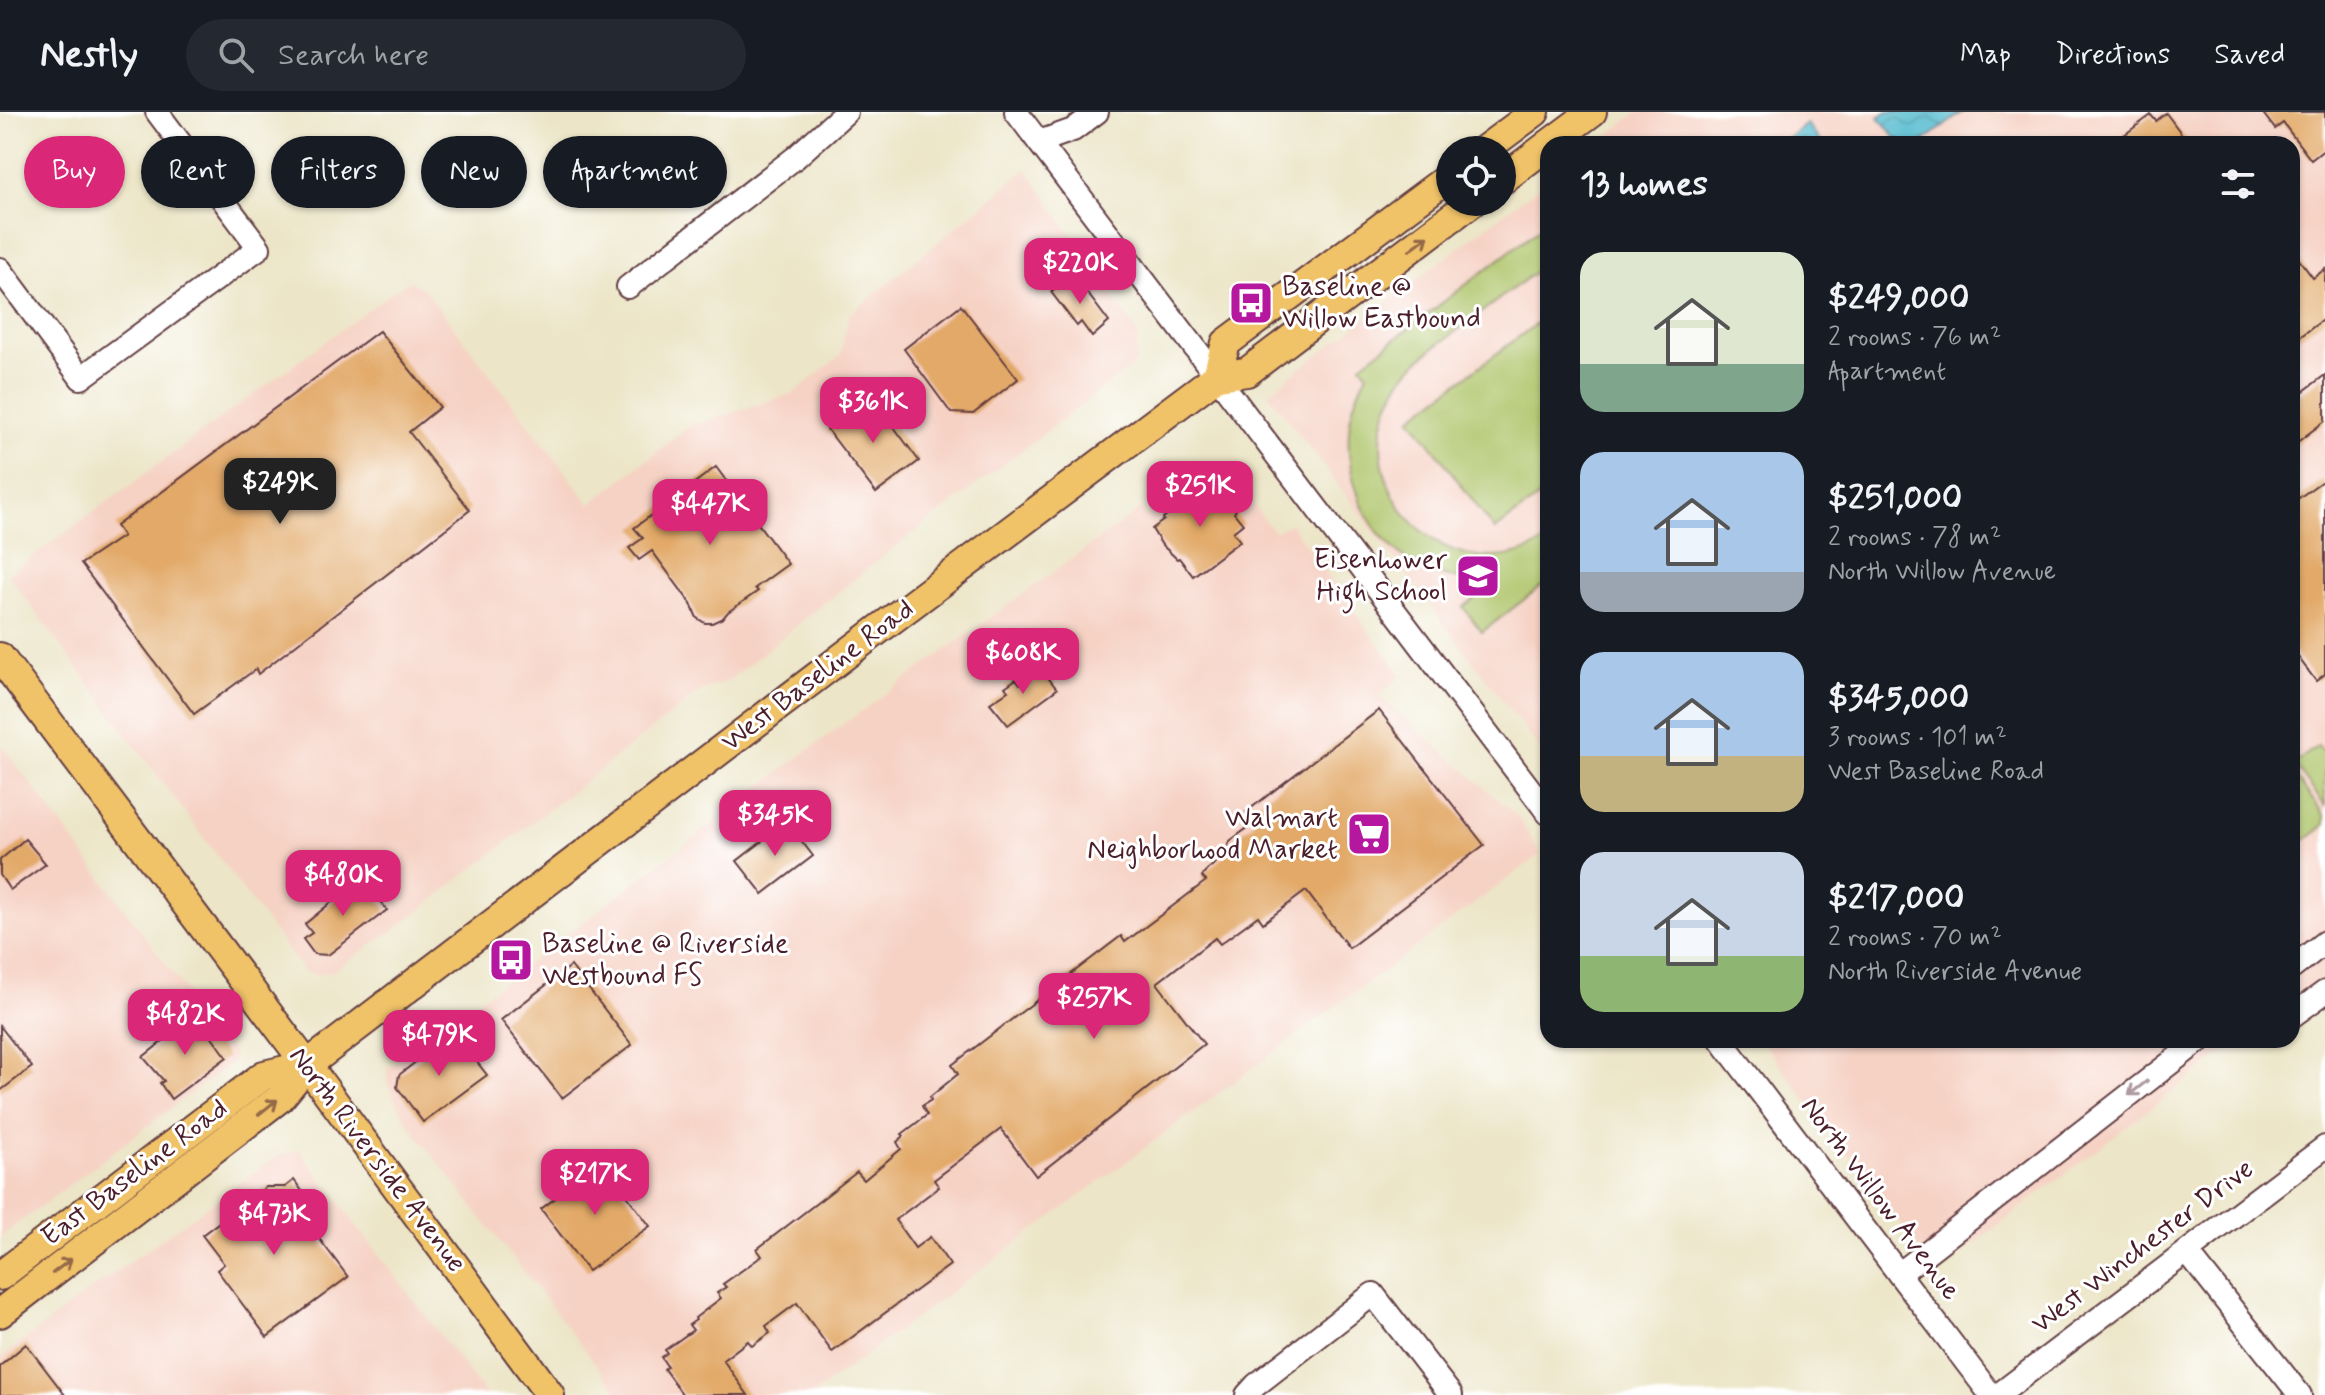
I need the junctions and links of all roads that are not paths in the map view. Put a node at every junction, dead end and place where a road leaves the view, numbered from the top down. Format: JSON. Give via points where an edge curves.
{"nodes":[{"id":1,"x":157,"y":112,"type":"edge"},
{"id":2,"x":846,"y":112,"type":"edge"},
{"id":3,"x":1016,"y":112,"type":"edge"},
{"id":4,"x":1097,"y":112,"type":"edge"},
{"id":5,"x":1535,"y":112,"type":"edge"},
{"id":6,"x":1592,"y":112,"type":"edge"},
{"id":7,"x":1503,"y":136,"type":"edge"},
{"id":8,"x":1560,"y":136,"type":"edge"},
{"id":9,"x":1039,"y":142,"type":"junction"},
{"id":10,"x":1540,"y":151,"type":"edge"},
{"id":11,"x":1516,"y":169,"type":"edge"},
{"id":12,"x":1436,"y":186,"type":"edge"},
{"id":13,"x":1453,"y":216,"type":"edge"},
{"id":14,"x":0,"y":269,"type":"edge"},
{"id":15,"x":628,"y":287,"type":"dead end"},
{"id":16,"x":1217,"y":376,"type":"junction"},
{"id":17,"x":0,"y":657,"type":"edge"},
{"id":18,"x":1540,"y":802,"type":"edge"},
{"id":19,"x":2325,"y":942,"type":"edge"},
{"id":20,"x":2300,"y":962,"type":"edge"},
{"id":21,"x":2325,"y":992,"type":"edge"},
{"id":22,"x":2300,"y":1010,"type":"edge"},
{"id":23,"x":1727,"y":1048,"type":"edge"},
{"id":24,"x":2190,"y":1048,"type":"edge"},
{"id":25,"x":307,"y":1065,"type":"junction"},
{"id":26,"x":2325,"y":1147,"type":"edge"},
{"id":27,"x":2187,"y":1252,"type":"junction"},
{"id":28,"x":1899,"y":1274,"type":"junction"},
{"id":29,"x":0,"y":1276,"type":"edge"},
{"id":30,"x":0,"y":1313,"type":"edge"},
{"id":31,"x":550,"y":1395,"type":"edge"},
{"id":32,"x":1247,"y":1395,"type":"edge"},
{"id":33,"x":1451,"y":1395,"type":"edge"},
{"id":34,"x":1991,"y":1395,"type":"edge"},
{"id":35,"x":1998,"y":1395,"type":"edge"},
{"id":36,"x":2300,"y":1395,"type":"edge"}],
"edges":[{"from":1,"to":14,"type":"street","via":[[259,248],[81,378]]},
{"from":2,"to":15,"type":"street"},
{"from":3,"to":9,"type":"street"},
{"from":4,"to":9,"type":"street","via":[[1073,130]]},
{"from":5,"to":7,"type":"main road"},
{"from":6,"to":8,"type":"main road"},
{"from":9,"to":16,"type":"street"},
{"from":10,"to":11,"type":"main road"},
{"from":12,"to":16,"type":"main road","via":[[1226,343]]},
{"from":16,"to":13,"type":"main road","name":"West Baseline Road","one_way":true,"via":[[1247,372]]},
{"from":16,"to":18,"type":"street"},
{"from":16,"to":25,"type":"main road","name":"West Baseline Road"},
{"from":17,"to":25,"type":"main road","name":"North Riverside Avenue"},
{"from":19,"to":20,"type":"street"},
{"from":21,"to":22,"type":"street"},
{"from":23,"to":28,"type":"street","name":"North Willow Avenue"},
{"from":24,"to":28,"type":"street","one_way":true},
{"from":25,"to":29,"type":"main road","name":"East Baseline Road","via":[[264,1075]]},
{"from":30,"to":25,"type":"main road","name":"East Baseline Road","one_way":true,"via":[[280,1098]]},
{"from":25,"to":31,"type":"main road","name":"North Riverside Avenue"},
{"from":26,"to":27,"type":"street","name":"West Winchester Drive"},
{"from":27,"to":35,"type":"street","name":"West Winchester Drive"},
{"from":27,"to":36,"type":"street"},
{"from":28,"to":34,"type":"street","name":"North Willow Avenue"},
{"from":32,"to":33,"type":"street","via":[[1373,1294]]}]}
